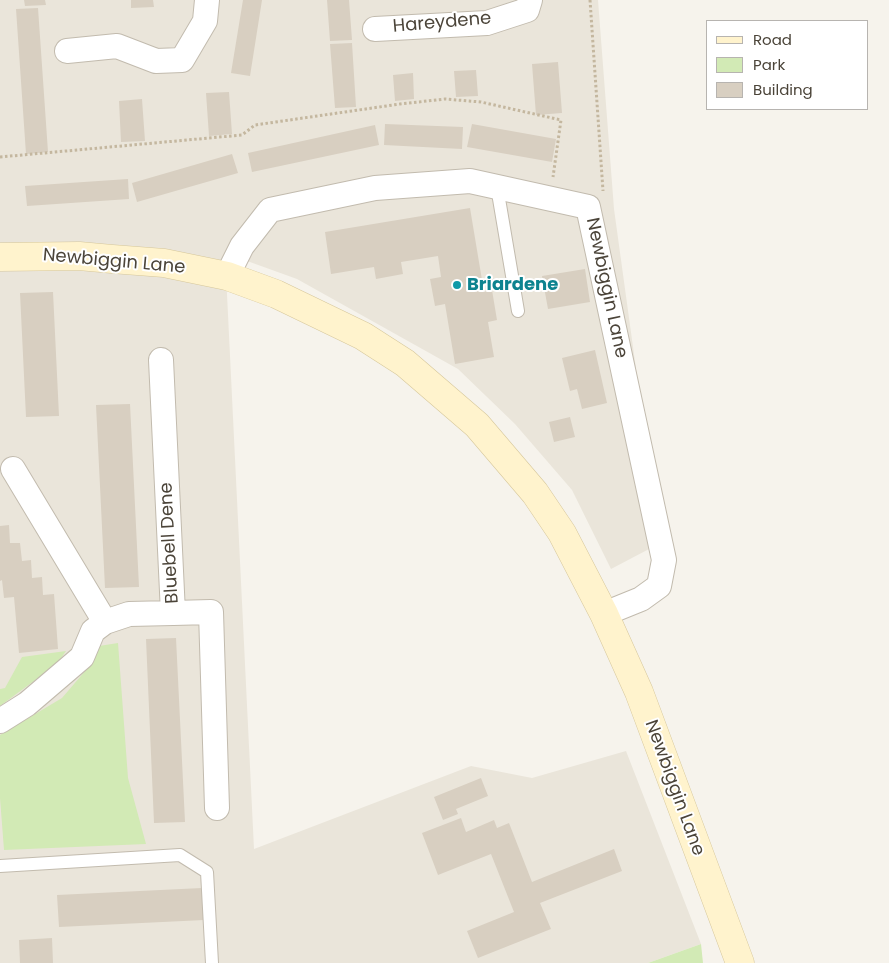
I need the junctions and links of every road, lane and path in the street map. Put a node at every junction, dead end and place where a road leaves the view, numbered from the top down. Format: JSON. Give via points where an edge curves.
{"nodes":[{"id":1,"x":207,"y":0,"type":"edge"},
{"id":2,"x":530,"y":0,"type":"edge"},
{"id":3,"x":590,"y":0,"type":"edge"},
{"id":4,"x":375,"y":29,"type":"dead end"},
{"id":5,"x":67,"y":51,"type":"dead end"},
{"id":6,"x":0,"y":157,"type":"edge"},
{"id":7,"x":497,"y":187,"type":"junction"},
{"id":8,"x":551,"y":198,"type":"junction"},
{"id":9,"x":588,"y":207,"type":"junction"},
{"id":10,"x":0,"y":257,"type":"edge"},
{"id":11,"x":227,"y":276,"type":"junction"},
{"id":12,"x":518,"y":311,"type":"dead end"},
{"id":13,"x":161,"y":360,"type":"dead end"},
{"id":14,"x":14,"y":469,"type":"dead end"},
{"id":15,"x":173,"y":613,"type":"junction"},
{"id":16,"x":604,"y":614,"type":"junction"},
{"id":17,"x":105,"y":622,"type":"junction"},
{"id":18,"x":0,"y":721,"type":"edge"},
{"id":19,"x":217,"y":808,"type":"dead end"},
{"id":20,"x":0,"y":866,"type":"edge"},
{"id":21,"x":212,"y":963,"type":"edge"},
{"id":22,"x":740,"y":963,"type":"edge"}],
"edges":[{"from":1,"to":5,"type":"street","via":[[205,20],[182,60],[156,61],[118,46]]},
{"from":2,"to":4,"type":"street","name":"Hareydene","via":[[527,10],[487,23]]},
{"from":3,"to":9,"type":"path","via":[[603,194]]},
{"from":6,"to":8,"type":"path","via":[[242,136],[255,125],[400,104],[445,100],[481,102],[560,120]]},
{"from":7,"to":8,"type":"street","name":"Newbiggin Lane"},
{"from":7,"to":11,"type":"street","name":"Newbiggin Lane","via":[[470,181],[375,188],[270,210],[242,246]]},
{"from":7,"to":12,"type":"lane"},
{"from":8,"to":9,"type":"street","name":"Newbiggin Lane"},
{"from":9,"to":16,"type":"street","name":"Newbiggin Lane","via":[[664,560],[659,586],[642,598]]},
{"from":10,"to":11,"type":"street","name":"Newbiggin Lane","via":[[121,259],[164,263]]},
{"from":11,"to":16,"type":"street","name":"Newbiggin Lane","via":[[285,298],[363,336],[405,362],[464,413],[535,493],[562,533]]},
{"from":13,"to":15,"type":"street","name":"Bluebell Dene"},
{"from":14,"to":17,"type":"street"},
{"from":15,"to":17,"type":"street","via":[[129,614]]},
{"from":15,"to":19,"type":"street","name":"Bluebell Dene","via":[[211,612]]},
{"from":16,"to":22,"type":"street","name":"Newbiggin Lane","via":[[639,692]]},
{"from":17,"to":18,"type":"street","via":[[93,631],[82,657],[27,704]]},
{"from":20,"to":21,"type":"lane","via":[[180,855],[207,872]]}]}
